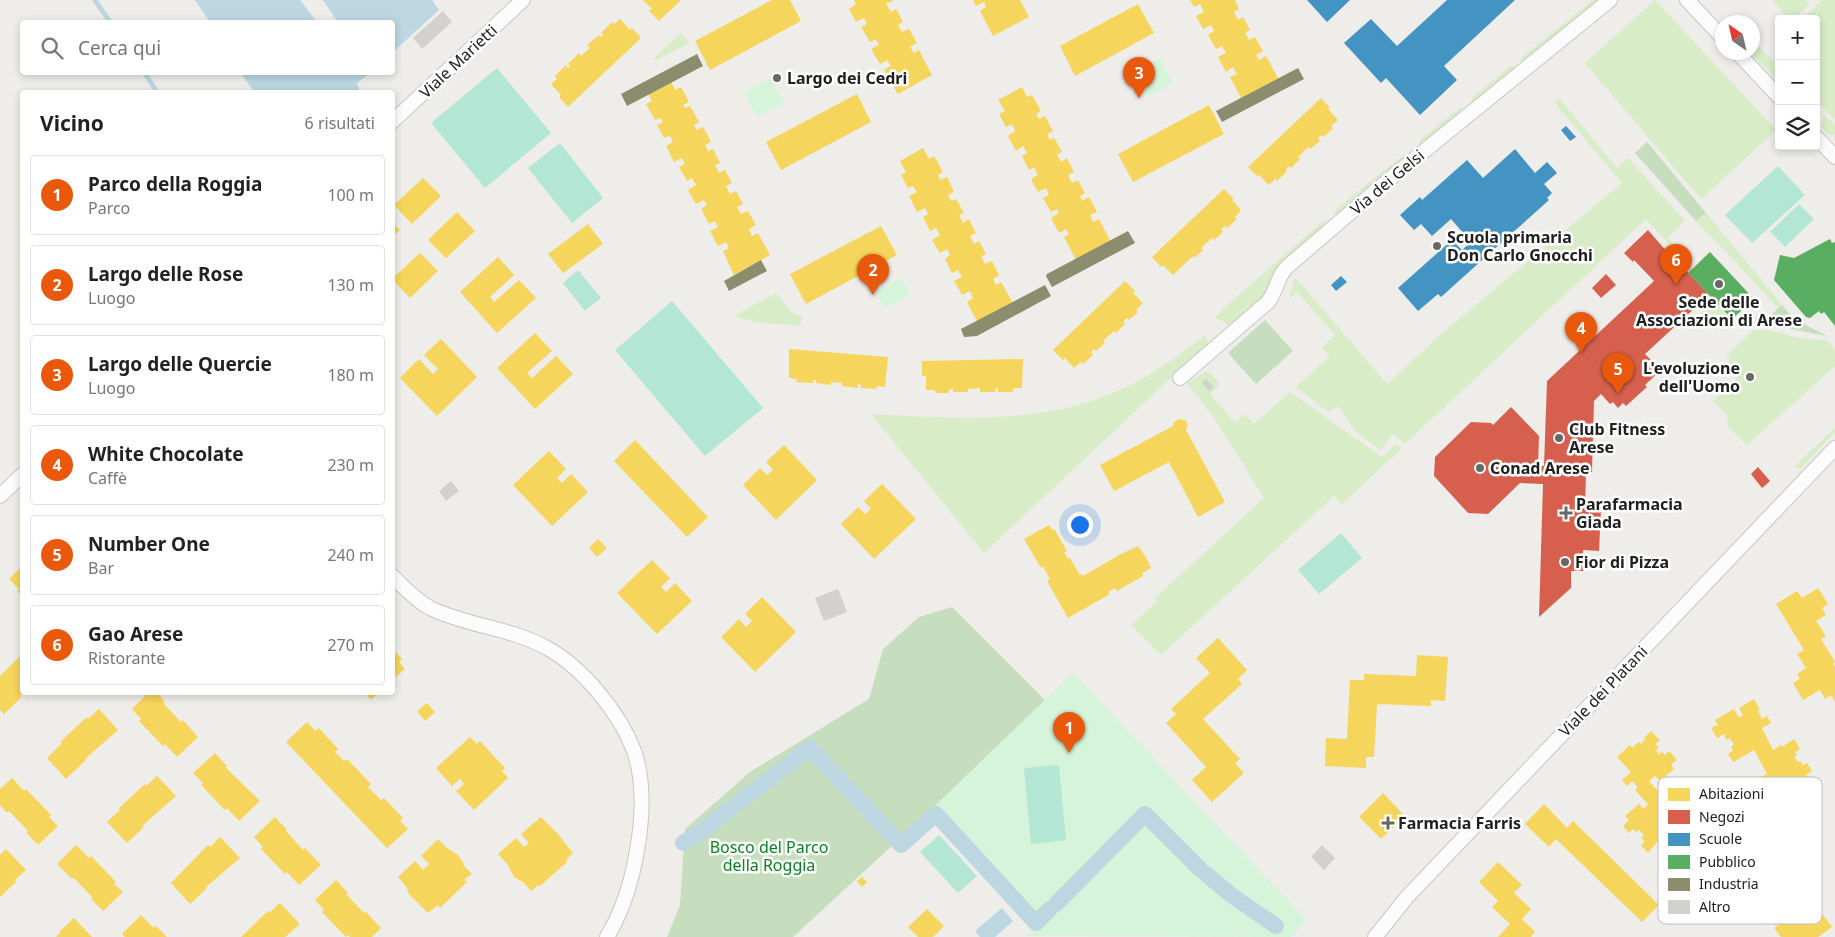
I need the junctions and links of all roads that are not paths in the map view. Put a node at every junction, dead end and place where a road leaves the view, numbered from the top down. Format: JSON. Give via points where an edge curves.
{"nodes":[{"id":1,"x":523,"y":0,"type":"edge"},
{"id":2,"x":1610,"y":0,"type":"edge"},
{"id":3,"x":1687,"y":0,"type":"edge"},
{"id":4,"x":1715,"y":30,"type":"edge"},
{"id":5,"x":1744,"y":60,"type":"edge"},
{"id":6,"x":1775,"y":93,"type":"edge"},
{"id":7,"x":395,"y":119,"type":"edge"},
{"id":8,"x":1820,"y":141,"type":"edge"},
{"id":9,"x":1835,"y":157,"type":"edge"},
{"id":10,"x":1180,"y":378,"type":"dead end"},
{"id":11,"x":1835,"y":448,"type":"edge"},
{"id":12,"x":20,"y":477,"type":"edge"},
{"id":13,"x":0,"y":496,"type":"edge"},
{"id":14,"x":395,"y":579,"type":"edge"},
{"id":15,"x":606,"y":937,"type":"edge"},
{"id":16,"x":1375,"y":937,"type":"edge"}],
"edges":[{"from":1,"to":7,"type":"street","name":"Viale Marietti"},
{"from":2,"to":10,"type":"street","name":"Via dei Gelsi","via":[[1287,266],[1268,302]]},
{"from":3,"to":4,"type":"street"},
{"from":5,"to":6,"type":"street"},
{"from":8,"to":9,"type":"street"},
{"from":11,"to":16,"type":"street","name":"Viale dei Platani","via":[[1407,897]]},
{"from":12,"to":13,"type":"street"},
{"from":14,"to":15,"type":"street","via":[[414,598],[447,616],[533,641],[562,657],[601,696],[619,722],[637,763],[641,811],[629,888]]}]}
